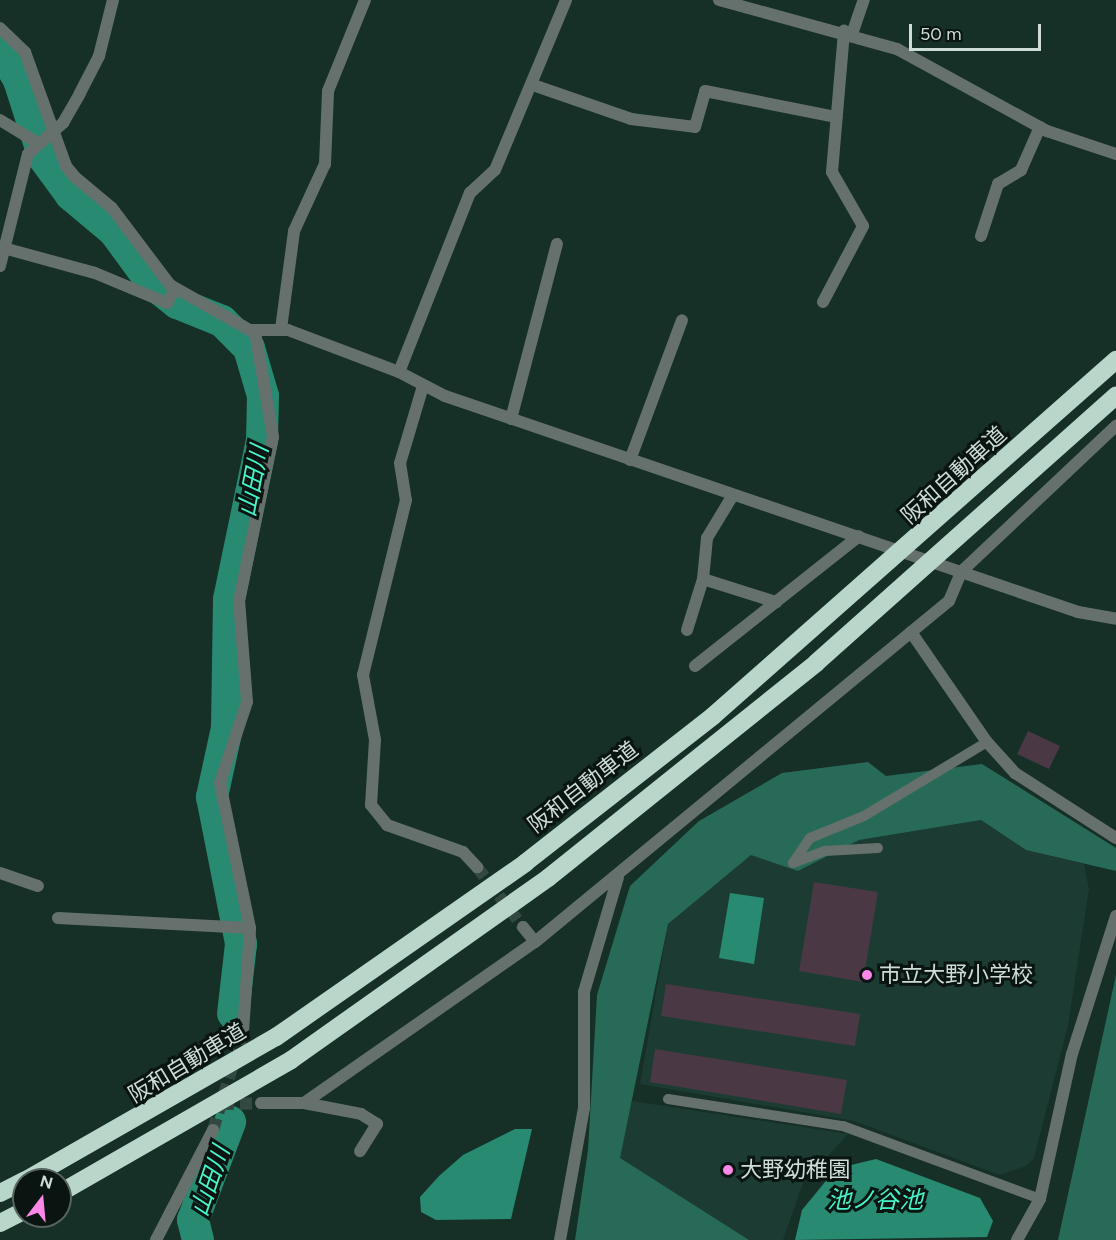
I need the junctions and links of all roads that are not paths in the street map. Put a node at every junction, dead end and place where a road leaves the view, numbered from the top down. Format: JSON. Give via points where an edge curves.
{"nodes":[{"id":1,"x":113,"y":0,"type":"edge"},
{"id":2,"x":364,"y":0,"type":"edge"},
{"id":3,"x":566,"y":0,"type":"edge"},
{"id":4,"x":719,"y":0,"type":"edge"},
{"id":5,"x":864,"y":0,"type":"edge"},
{"id":6,"x":0,"y":27,"type":"edge"},
{"id":7,"x":848,"y":33,"type":"junction"},
{"id":8,"x":532,"y":85,"type":"junction"},
{"id":9,"x":836,"y":117,"type":"junction"},
{"id":10,"x":0,"y":120,"type":"edge"},
{"id":11,"x":1040,"y":127,"type":"junction"},
{"id":12,"x":54,"y":129,"type":"junction"},
{"id":13,"x":36,"y":142,"type":"junction"},
{"id":14,"x":1116,"y":154,"type":"edge"},
{"id":15,"x":981,"y":236,"type":"dead end"},
{"id":16,"x":557,"y":244,"type":"dead end"},
{"id":17,"x":2,"y":247,"type":"edge"},
{"id":18,"x":0,"y":266,"type":"edge"},
{"id":19,"x":176,"y":289,"type":"junction"},
{"id":20,"x":823,"y":302,"type":"dead end"},
{"id":21,"x":682,"y":320,"type":"dead end"},
{"id":22,"x":281,"y":329,"type":"junction"},
{"id":23,"x":255,"y":332,"type":"junction"},
{"id":24,"x":1116,"y":360,"type":"edge"},
{"id":25,"x":399,"y":372,"type":"junction"},
{"id":26,"x":423,"y":386,"type":"junction"},
{"id":27,"x":1116,"y":396,"type":"edge"},
{"id":28,"x":511,"y":418,"type":"junction"},
{"id":29,"x":1116,"y":426,"type":"edge"},
{"id":30,"x":630,"y":460,"type":"junction"},
{"id":31,"x":733,"y":495,"type":"junction"},
{"id":32,"x":859,"y":536,"type":"junction"},
{"id":33,"x":963,"y":571,"type":"junction"},
{"id":34,"x":703,"y":579,"type":"junction"},
{"id":35,"x":776,"y":602,"type":"junction"},
{"id":36,"x":1116,"y":619,"type":"edge"},
{"id":37,"x":687,"y":630,"type":"dead end"},
{"id":38,"x":911,"y":632,"type":"junction"},
{"id":39,"x":695,"y":666,"type":"dead end"},
{"id":40,"x":987,"y":742,"type":"junction"},
{"id":41,"x":1116,"y":838,"type":"edge"},
{"id":42,"x":878,"y":848,"type":"dead end"},
{"id":43,"x":477,"y":867,"type":"tunnel mouth"},
{"id":44,"x":0,"y":873,"type":"edge"},
{"id":45,"x":618,"y":876,"type":"junction"},
{"id":46,"x":38,"y":886,"type":"dead end"},
{"id":47,"x":1116,"y":916,"type":"edge"},
{"id":48,"x":58,"y":918,"type":"dead end"},
{"id":49,"x":523,"y":927,"type":"tunnel mouth"},
{"id":50,"x":250,"y":928,"type":"junction"},
{"id":51,"x":535,"y":942,"type":"junction"},
{"id":52,"x":243,"y":1032,"type":"tunnel mouth"},
{"id":53,"x":668,"y":1099,"type":"dead end"},
{"id":54,"x":261,"y":1103,"type":"tunnel mouth"},
{"id":55,"x":304,"y":1104,"type":"junction"},
{"id":56,"x":213,"y":1130,"type":"tunnel mouth"},
{"id":57,"x":360,"y":1151,"type":"dead end"},
{"id":58,"x":48,"y":1168,"type":"edge"},
{"id":59,"x":72,"y":1186,"type":"edge"},
{"id":60,"x":1040,"y":1199,"type":"junction"},
{"id":61,"x":156,"y":1240,"type":"edge"},
{"id":62,"x":560,"y":1240,"type":"edge"},
{"id":63,"x":1017,"y":1240,"type":"edge"}],
"edges":[{"from":1,"to":12,"type":"street","via":[[99,56]]},
{"from":2,"to":22,"type":"street","via":[[328,91],[324,164],[294,231]]},
{"from":3,"to":8,"type":"street"},
{"from":4,"to":7,"type":"street"},
{"from":5,"to":7,"type":"street"},
{"from":6,"to":12,"type":"street","via":[[25,52]]},
{"from":7,"to":9,"type":"street"},
{"from":7,"to":11,"type":"street","via":[[897,49]]},
{"from":8,"to":9,"type":"street","via":[[631,119],[695,127],[705,91]]},
{"from":8,"to":25,"type":"street","via":[[495,170],[470,193]]},
{"from":9,"to":20,"type":"street","via":[[832,172],[863,226]]},
{"from":10,"to":13,"type":"street"},
{"from":11,"to":14,"type":"street"},
{"from":11,"to":15,"type":"street","via":[[1021,170],[998,184]]},
{"from":12,"to":13,"type":"street"},
{"from":12,"to":19,"type":"street","via":[[66,166],[112,208]]},
{"from":13,"to":17,"type":"street","via":[[28,154]]},
{"from":16,"to":28,"type":"street"},
{"from":17,"to":18,"type":"street"},
{"from":17,"to":19,"type":"street","via":[[95,273],[167,303]]},
{"from":19,"to":23,"type":"street"},
{"from":21,"to":30,"type":"street"},
{"from":22,"to":23,"type":"street"},
{"from":22,"to":25,"type":"street"},
{"from":23,"to":50,"type":"street","via":[[273,437],[239,601],[247,702],[220,789]]},
{"from":24,"to":58,"type":"highway","name":"阪和自動車道","via":[[892,563],[704,723],[447,922],[227,1068]]},
{"from":25,"to":26,"type":"street"},
{"from":26,"to":28,"type":"street"},
{"from":26,"to":43,"type":"street","via":[[400,463],[406,500],[363,675],[375,740],[371,805],[387,825],[463,852]]},
{"from":27,"to":59,"type":"highway","via":[[921,572],[727,737],[462,944],[291,1060]]},
{"from":28,"to":30,"type":"street"},
{"from":29,"to":33,"type":"street"},
{"from":30,"to":31,"type":"street"},
{"from":31,"to":32,"type":"street"},
{"from":31,"to":34,"type":"street","via":[[707,538]]},
{"from":32,"to":33,"type":"street"},
{"from":32,"to":35,"type":"street"},
{"from":33,"to":36,"type":"street","via":[[1078,612]]},
{"from":33,"to":38,"type":"street","via":[[954,595]]},
{"from":34,"to":35,"type":"street"},
{"from":34,"to":37,"type":"street"},
{"from":35,"to":39,"type":"street"},
{"from":38,"to":40,"type":"street"},
{"from":38,"to":45,"type":"street"},
{"from":40,"to":41,"type":"street","via":[[1037,792]]},
{"from":40,"to":42,"type":"lane","via":[[864,816],[810,838],[793,863],[825,851]]},
{"from":44,"to":46,"type":"street"},
{"from":45,"to":51,"type":"street"},
{"from":45,"to":62,"type":"street","via":[[584,992],[584,1108]]},
{"from":47,"to":60,"type":"street","via":[[1072,1054]]},
{"from":48,"to":50,"type":"street"},
{"from":49,"to":51,"type":"street"},
{"from":50,"to":52,"type":"street"},
{"from":51,"to":55,"type":"street"},
{"from":53,"to":60,"type":"lane","via":[[843,1126]]},
{"from":54,"to":55,"type":"street"},
{"from":55,"to":57,"type":"street","via":[[350,1110],[377,1124]]},
{"from":56,"to":61,"type":"street"},
{"from":60,"to":63,"type":"street"}]}
